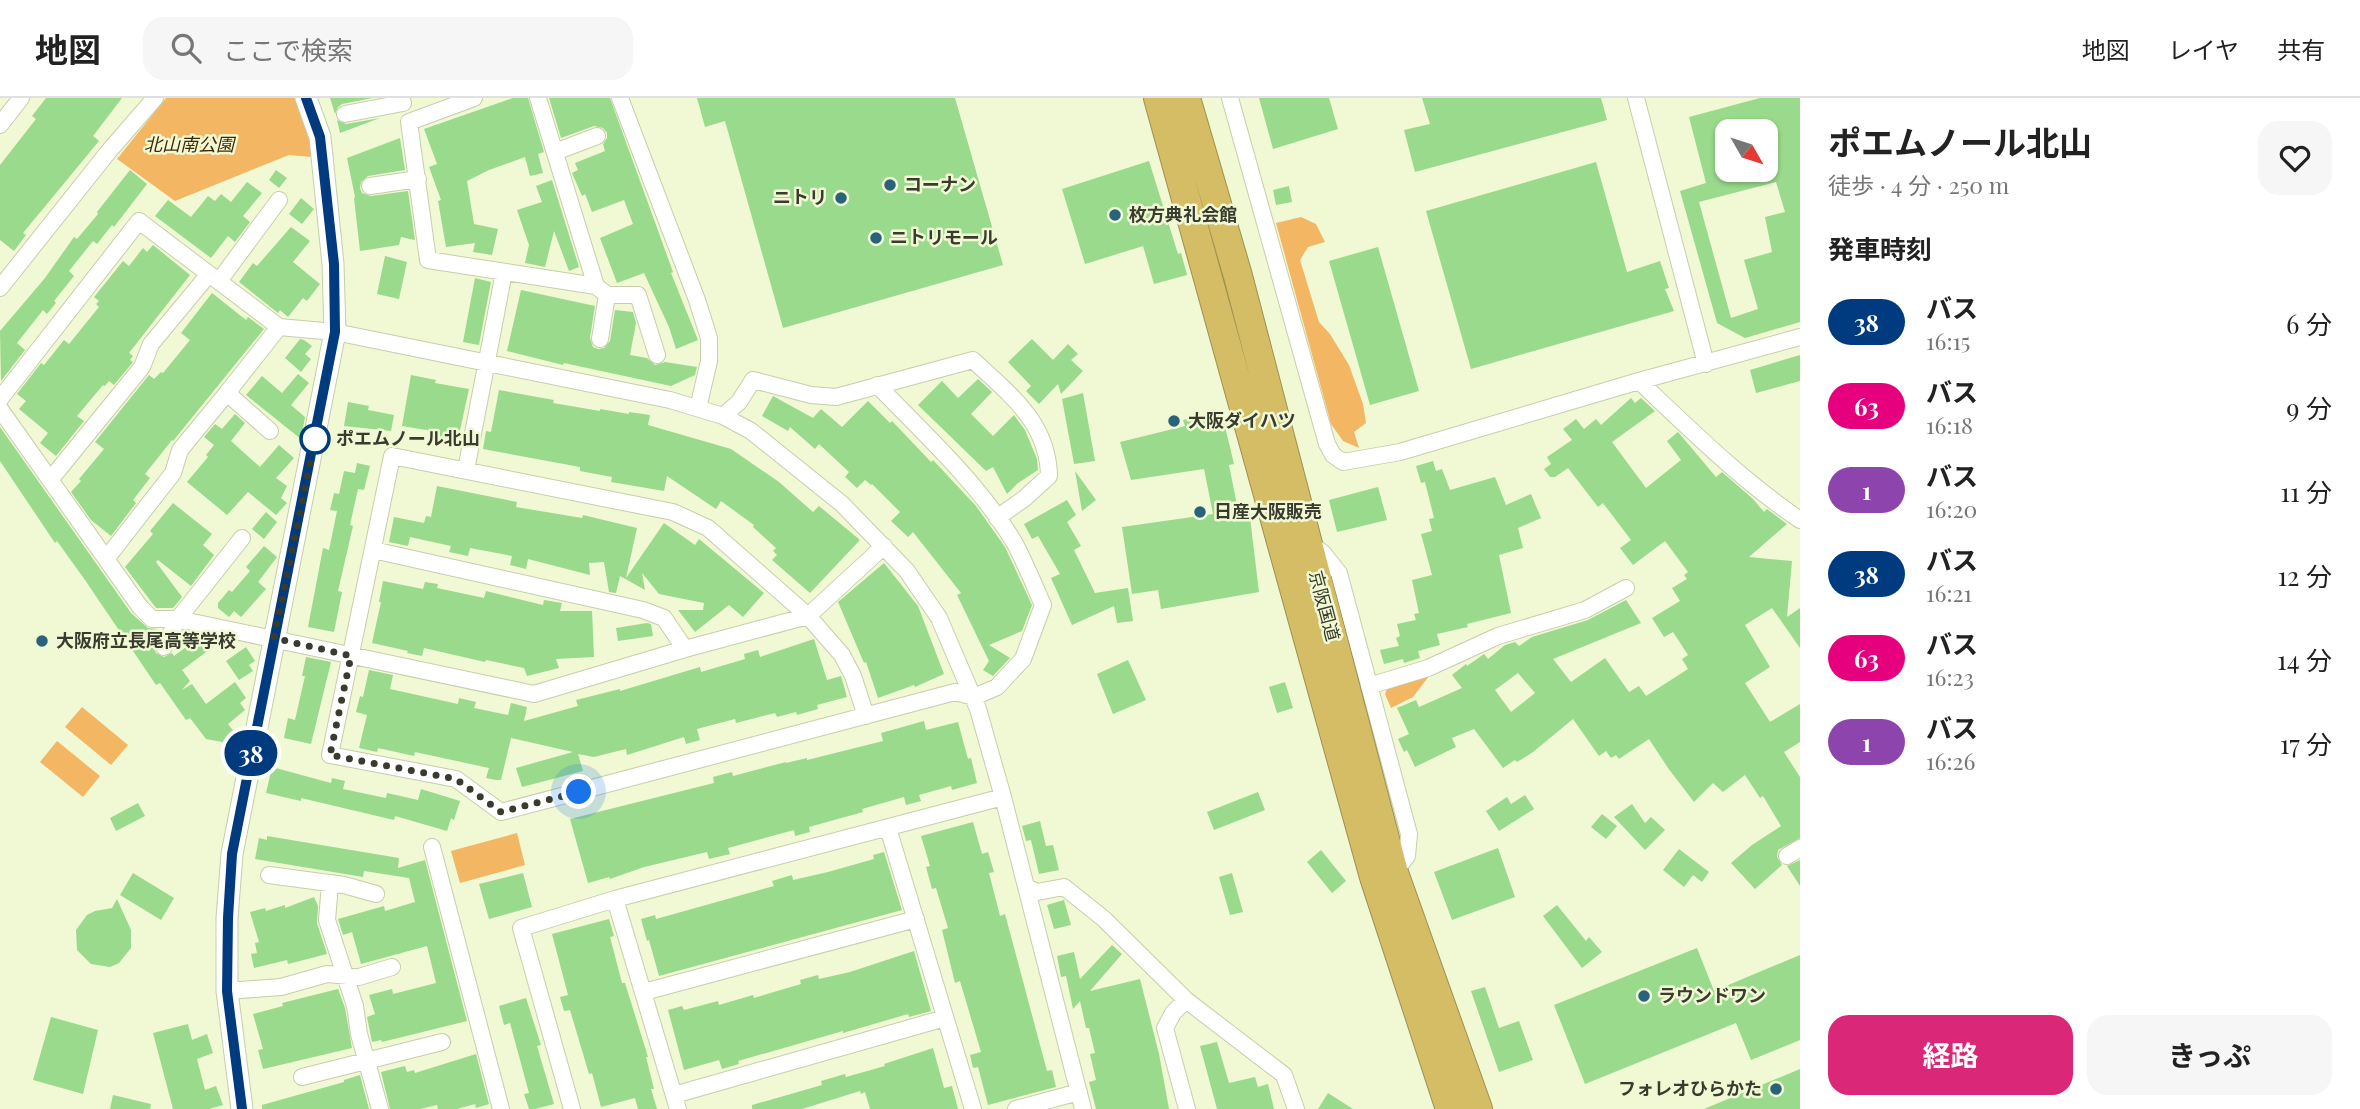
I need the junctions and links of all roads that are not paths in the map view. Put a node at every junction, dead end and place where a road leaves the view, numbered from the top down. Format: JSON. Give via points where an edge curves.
{"nodes":[{"id":1,"x":21,"y":98,"type":"edge"},
{"id":2,"x":306,"y":98,"type":"edge"},
{"id":3,"x":474,"y":98,"type":"edge"},
{"id":4,"x":538,"y":98,"type":"edge"},
{"id":5,"x":620,"y":98,"type":"edge"},
{"id":6,"x":1158,"y":98,"type":"edge"},
{"id":7,"x":1186,"y":98,"type":"edge"},
{"id":8,"x":1230,"y":98,"type":"edge"},
{"id":9,"x":1636,"y":98,"type":"edge"},
{"id":10,"x":151,"y":100,"type":"edge"},
{"id":11,"x":402,"y":100,"type":"edge"},
{"id":12,"x":345,"y":114,"type":"dead end"},
{"id":13,"x":409,"y":122,"type":"junction"},
{"id":14,"x":0,"y":125,"type":"edge"},
{"id":15,"x":597,"y":136,"type":"dead end"},
{"id":16,"x":555,"y":152,"type":"junction"},
{"id":17,"x":418,"y":179,"type":"junction"},
{"id":18,"x":370,"y":186,"type":"dead end"},
{"id":19,"x":279,"y":200,"type":"dead end"},
{"id":20,"x":504,"y":272,"type":"junction"},
{"id":21,"x":214,"y":277,"type":"junction"},
{"id":22,"x":0,"y":288,"type":"edge"},
{"id":23,"x":602,"y":290,"type":"junction"},
{"id":24,"x":279,"y":327,"type":"junction"},
{"id":25,"x":335,"y":332,"type":"junction"},
{"id":26,"x":1800,"y":337,"type":"edge"},
{"id":27,"x":600,"y":339,"type":"dead end"},
{"id":28,"x":657,"y":355,"type":"dead end"},
{"id":29,"x":487,"y":363,"type":"junction"},
{"id":30,"x":1706,"y":364,"type":"junction"},
{"id":31,"x":1639,"y":381,"type":"junction"},
{"id":32,"x":877,"y":385,"type":"junction"},
{"id":33,"x":227,"y":393,"type":"junction"},
{"id":34,"x":0,"y":399,"type":"edge"},
{"id":35,"x":698,"y":408,"type":"junction"},
{"id":36,"x":0,"y":409,"type":"edge"},
{"id":37,"x":723,"y":416,"type":"junction"},
{"id":38,"x":270,"y":431,"type":"dead end"},
{"id":39,"x":466,"y":470,"type":"junction"},
{"id":40,"x":50,"y":480,"type":"junction"},
{"id":41,"x":997,"y":518,"type":"junction"},
{"id":42,"x":1800,"y":520,"type":"edge"},
{"id":43,"x":242,"y":538,"type":"dead end"},
{"id":44,"x":1307,"y":540,"type":"junction"},
{"id":45,"x":884,"y":546,"type":"junction"},
{"id":46,"x":373,"y":550,"type":"junction"},
{"id":47,"x":106,"y":559,"type":"junction"},
{"id":48,"x":1626,"y":588,"type":"dead end"},
{"id":49,"x":808,"y":616,"type":"junction"},
{"id":50,"x":178,"y":619,"type":"junction"},
{"id":51,"x":274,"y":638,"type":"junction"},
{"id":52,"x":164,"y":647,"type":"dead end"},
{"id":53,"x":685,"y":649,"type":"junction"},
{"id":54,"x":351,"y":656,"type":"junction"},
{"id":55,"x":1369,"y":686,"type":"junction"},
{"id":56,"x":974,"y":697,"type":"junction"},
{"id":57,"x":866,"y":716,"type":"junction"},
{"id":58,"x":1003,"y":797,"type":"junction"},
{"id":59,"x":888,"y":828,"type":"junction"},
{"id":60,"x":432,"y":847,"type":"dead end"},
{"id":61,"x":1394,"y":873,"type":"junction"},
{"id":62,"x":269,"y":875,"type":"dead end"},
{"id":63,"x":330,"y":884,"type":"junction"},
{"id":64,"x":1026,"y":887,"type":"junction"},
{"id":65,"x":376,"y":894,"type":"dead end"},
{"id":66,"x":615,"y":899,"type":"junction"},
{"id":67,"x":916,"y":919,"type":"junction"},
{"id":68,"x":392,"y":967,"type":"dead end"},
{"id":69,"x":344,"y":976,"type":"junction"},
{"id":70,"x":227,"y":991,"type":"junction"},
{"id":71,"x":644,"y":992,"type":"junction"},
{"id":72,"x":1186,"y":1000,"type":"junction"},
{"id":73,"x":945,"y":1018,"type":"junction"},
{"id":74,"x":442,"y":1042,"type":"dead end"},
{"id":75,"x":366,"y":1061,"type":"junction"},
{"id":76,"x":302,"y":1077,"type":"dead end"},
{"id":77,"x":1079,"y":1092,"type":"junction"},
{"id":78,"x":676,"y":1102,"type":"edge"},
{"id":79,"x":242,"y":1109,"type":"edge"},
{"id":80,"x":380,"y":1109,"type":"edge"},
{"id":81,"x":501,"y":1109,"type":"edge"},
{"id":82,"x":572,"y":1109,"type":"edge"},
{"id":83,"x":973,"y":1109,"type":"edge"},
{"id":84,"x":1016,"y":1109,"type":"edge"},
{"id":85,"x":1083,"y":1109,"type":"edge"},
{"id":86,"x":1186,"y":1109,"type":"edge"},
{"id":87,"x":1296,"y":1109,"type":"edge"},
{"id":88,"x":1450,"y":1109,"type":"edge"},
{"id":89,"x":1478,"y":1109,"type":"edge"}],
"edges":[{"from":1,"to":14,"type":"street"},
{"from":2,"to":25,"type":"street","via":[[320,137],[334,264]]},
{"from":3,"to":13,"type":"street"},
{"from":4,"to":16,"type":"street"},
{"from":5,"to":35,"type":"street","via":[[709,338],[709,361]]},
{"from":6,"to":88,"type":"highway","name":"京阪国道","via":[[1374,877]]},
{"from":7,"to":44,"type":"highway","name":"京阪国道"},
{"from":8,"to":31,"type":"street","via":[[1327,444],[1343,462],[1400,453]]},
{"from":9,"to":30,"type":"street"},
{"from":10,"to":22,"type":"street"},
{"from":11,"to":12,"type":"street"},
{"from":11,"to":13,"type":"street"},
{"from":13,"to":17,"type":"street"},
{"from":15,"to":16,"type":"street"},
{"from":16,"to":23,"type":"street"},
{"from":17,"to":18,"type":"street"},
{"from":17,"to":20,"type":"street","via":[[428,260]]},
{"from":19,"to":21,"type":"street"},
{"from":20,"to":23,"type":"street"},
{"from":20,"to":29,"type":"street"},
{"from":21,"to":24,"type":"street"},
{"from":21,"to":34,"type":"street","via":[[139,221]]},
{"from":21,"to":40,"type":"street","via":[[151,344],[142,367]]},
{"from":23,"to":27,"type":"street"},
{"from":23,"to":28,"type":"street","via":[[638,295]]},
{"from":24,"to":25,"type":"street"},
{"from":24,"to":33,"type":"street"},
{"from":25,"to":29,"type":"street"},
{"from":25,"to":51,"type":"street"},
{"from":26,"to":30,"type":"street"},
{"from":29,"to":35,"type":"street"},
{"from":29,"to":39,"type":"street"},
{"from":30,"to":31,"type":"street"},
{"from":31,"to":42,"type":"street","via":[[1731,467]]},
{"from":32,"to":37,"type":"street","via":[[836,397],[753,380]]},
{"from":32,"to":41,"type":"street","via":[[956,467]]},
{"from":32,"to":41,"type":"street","via":[[973,360],[1024,409],[1040,432],[1049,477]]},
{"from":33,"to":38,"type":"street"},
{"from":33,"to":47,"type":"street","via":[[180,450],[173,473]]},
{"from":35,"to":37,"type":"street"},
{"from":36,"to":40,"type":"street"},
{"from":37,"to":45,"type":"street","via":[[751,431],[842,504]]},
{"from":39,"to":46,"type":"street","via":[[392,456]]},
{"from":39,"to":49,"type":"street","via":[[673,512],[708,528]]},
{"from":40,"to":47,"type":"street"},
{"from":41,"to":56,"type":"street","via":[[1043,605],[1023,659],[997,687]]},
{"from":43,"to":50,"type":"street"},
{"from":44,"to":55,"type":"street","via":[[1339,573]]},
{"from":44,"to":61,"type":"highway","name":"京阪国道"},
{"from":45,"to":49,"type":"street"},
{"from":45,"to":56,"type":"street","via":[[939,618]]},
{"from":46,"to":53,"type":"street","via":[[643,610],[664,618]]},
{"from":46,"to":54,"type":"street"},
{"from":47,"to":50,"type":"street","via":[[152,619]]},
{"from":48,"to":55,"type":"street","via":[[1585,610],[1498,636],[1428,668]]},
{"from":49,"to":53,"type":"street"},
{"from":49,"to":57,"type":"street","via":[[842,655]]},
{"from":50,"to":51,"type":"street"},
{"from":50,"to":52,"type":"street"},
{"from":51,"to":54,"type":"street"},
{"from":51,"to":70,"type":"street","via":[[232,854]]},
{"from":53,"to":54,"type":"street","via":[[534,694]]},
{"from":54,"to":57,"type":"street","via":[[330,755],[456,779],[501,812]]},
{"from":55,"to":61,"type":"street","via":[[1409,834],[1407,856]]},
{"from":56,"to":57,"type":"street","via":[[955,692]]},
{"from":56,"to":58,"type":"street"},
{"from":58,"to":59,"type":"street"},
{"from":58,"to":64,"type":"street"},
{"from":59,"to":66,"type":"street"},
{"from":59,"to":67,"type":"street"},
{"from":60,"to":81,"type":"street"},
{"from":61,"to":89,"type":"highway","name":"京阪国道"},
{"from":62,"to":63,"type":"street"},
{"from":63,"to":65,"type":"street"},
{"from":63,"to":69,"type":"street","via":[[327,920]]},
{"from":64,"to":72,"type":"street","via":[[1037,892],[1064,887],[1104,919]]},
{"from":64,"to":77,"type":"street"},
{"from":66,"to":71,"type":"street"},
{"from":66,"to":82,"type":"street","via":[[521,928]]},
{"from":67,"to":71,"type":"street"},
{"from":67,"to":73,"type":"street"},
{"from":68,"to":69,"type":"street","via":[[359,977]]},
{"from":69,"to":70,"type":"street","via":[[327,974],[281,987]]},
{"from":69,"to":75,"type":"street"},
{"from":70,"to":79,"type":"street"},
{"from":71,"to":78,"type":"street"},
{"from":72,"to":86,"type":"street","via":[[1165,1028]]},
{"from":72,"to":87,"type":"street","via":[[1284,1075]]},
{"from":73,"to":78,"type":"street"},
{"from":73,"to":83,"type":"street"},
{"from":74,"to":75,"type":"street"},
{"from":75,"to":76,"type":"street"},
{"from":75,"to":80,"type":"street"},
{"from":77,"to":84,"type":"street"},
{"from":77,"to":85,"type":"street"}]}
